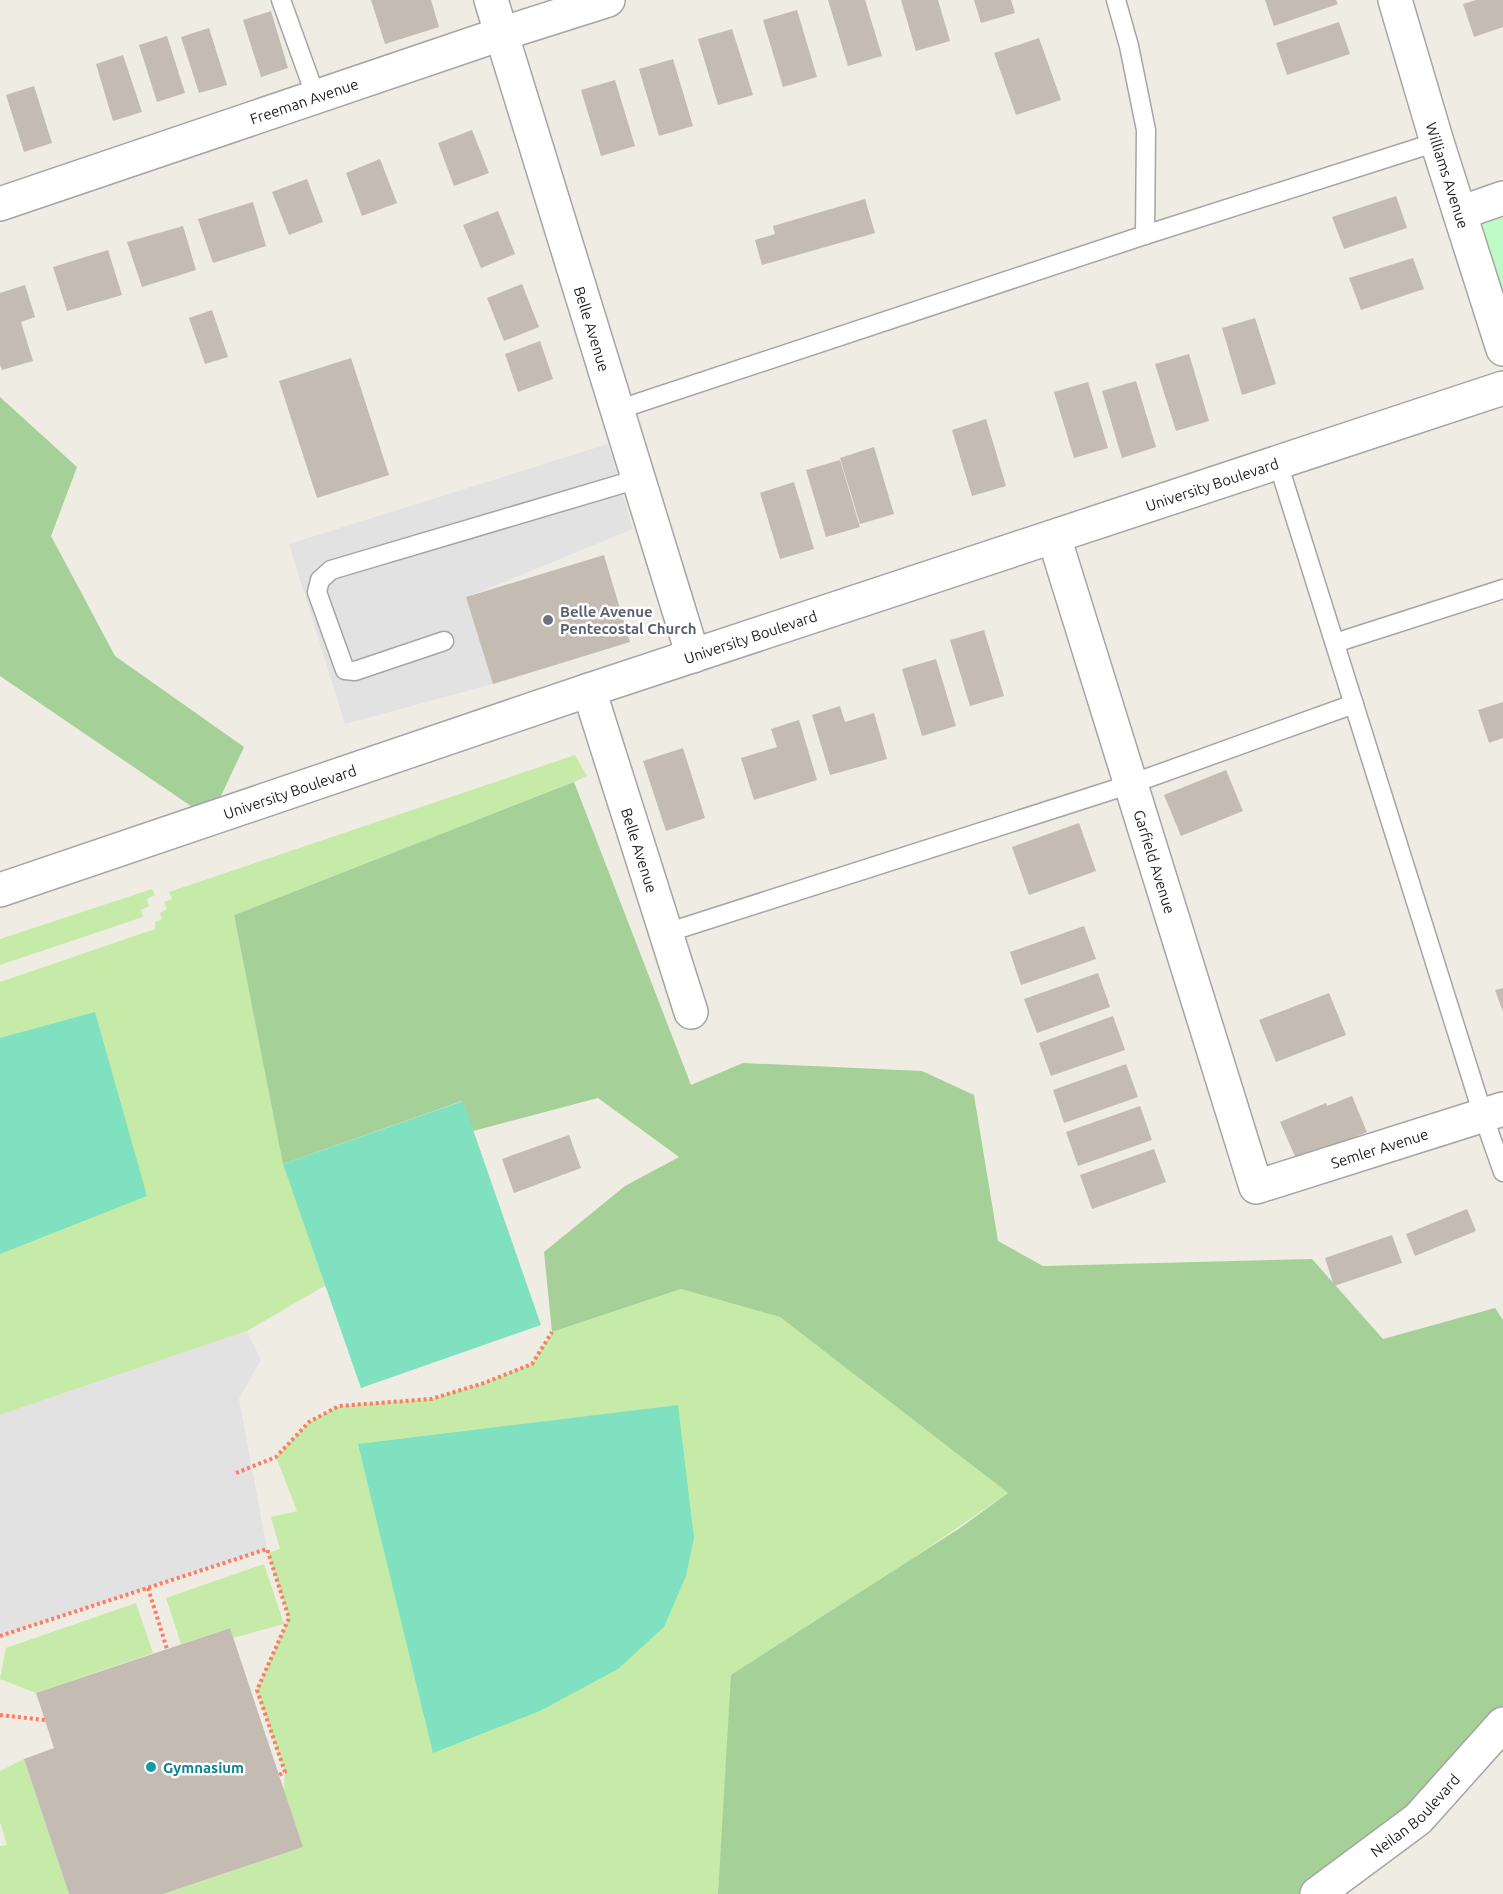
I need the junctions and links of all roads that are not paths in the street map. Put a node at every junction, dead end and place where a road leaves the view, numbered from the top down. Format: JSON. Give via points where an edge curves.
{"nodes":[{"id":1,"x":281,"y":0,"type":"edge"},
{"id":2,"x":491,"y":0,"type":"edge"},
{"id":3,"x":608,"y":0,"type":"edge"},
{"id":4,"x":1116,"y":0,"type":"edge"},
{"id":5,"x":1395,"y":0,"type":"edge"},
{"id":6,"x":501,"y":34,"type":"junction"},
{"id":7,"x":316,"y":97,"type":"junction"},
{"id":8,"x":1437,"y":142,"type":"junction"},
{"id":9,"x":1503,"y":198,"type":"edge"},
{"id":10,"x":0,"y":204,"type":"edge"},
{"id":11,"x":1460,"y":213,"type":"junction"},
{"id":12,"x":1146,"y":235,"type":"junction"},
{"id":13,"x":1503,"y":349,"type":"edge"},
{"id":14,"x":1503,"y":388,"type":"edge"},
{"id":15,"x":617,"y":410,"type":"junction"},
{"id":16,"x":1278,"y":463,"type":"junction"},
{"id":17,"x":638,"y":479,"type":"junction"},
{"id":18,"x":1054,"y":537,"type":"junction"},
{"id":19,"x":1503,"y":589,"type":"edge"},
{"id":20,"x":444,"y":641,"type":"dead end"},
{"id":21,"x":1335,"y":644,"type":"junction"},
{"id":22,"x":693,"y":656,"type":"junction"},
{"id":23,"x":589,"y":690,"type":"junction"},
{"id":24,"x":1354,"y":704,"type":"junction"},
{"id":25,"x":1131,"y":784,"type":"junction"},
{"id":26,"x":0,"y":890,"type":"edge"},
{"id":27,"x":666,"y":933,"type":"junction"},
{"id":28,"x":691,"y":1011,"type":"dead end"},
{"id":29,"x":1493,"y":1112,"type":"edge"},
{"id":30,"x":1503,"y":1172,"type":"edge"},
{"id":31,"x":1256,"y":1187,"type":"joint"},
{"id":32,"x":1503,"y":1724,"type":"edge"},
{"id":33,"x":1317,"y":1894,"type":"edge"}],
"edges":[{"from":1,"to":7,"type":"lane"},
{"from":2,"to":6,"type":"street","name":"Belle Avenue"},
{"from":3,"to":6,"type":"street","name":"Freeman Avenue"},
{"from":4,"to":12,"type":"lane","via":[[1146,130]]},
{"from":5,"to":8,"type":"street","name":"Williams Avenue"},
{"from":6,"to":7,"type":"street","name":"Freeman Avenue"},
{"from":6,"to":15,"type":"street","name":"Belle Avenue"},
{"from":7,"to":10,"type":"street","name":"Freeman Avenue"},
{"from":8,"to":11,"type":"street","name":"Williams Avenue"},
{"from":8,"to":12,"type":"lane"},
{"from":9,"to":11,"type":"street"},
{"from":11,"to":13,"type":"street","name":"Williams Avenue"},
{"from":12,"to":15,"type":"lane"},
{"from":14,"to":16,"type":"street","name":"University Boulevard"},
{"from":15,"to":17,"type":"street","name":"Belle Avenue"},
{"from":16,"to":18,"type":"street","name":"University Boulevard"},
{"from":16,"to":21,"type":"lane"},
{"from":17,"to":20,"type":"lane","via":[[330,570],[320,580],[317,592],[345,670],[355,671]]},
{"from":17,"to":22,"type":"street","name":"Belle Avenue"},
{"from":18,"to":22,"type":"street","name":"University Boulevard"},
{"from":18,"to":25,"type":"street","name":"Garfield Avenue"},
{"from":19,"to":21,"type":"lane"},
{"from":21,"to":24,"type":"lane"},
{"from":22,"to":23,"type":"street","name":"University Boulevard"},
{"from":23,"to":26,"type":"street","name":"University Boulevard"},
{"from":23,"to":27,"type":"street","name":"Belle Avenue"},
{"from":24,"to":25,"type":"lane"},
{"from":24,"to":29,"type":"lane"},
{"from":25,"to":27,"type":"lane"},
{"from":25,"to":31,"type":"street","name":"Garfield Avenue"},
{"from":27,"to":28,"type":"street","name":"Belle Avenue"},
{"from":29,"to":30,"type":"lane"},
{"from":29,"to":31,"type":"street","name":"Semler Avenue"},
{"from":32,"to":33,"type":"street","name":"Neilan Boulevard","via":[[1418,1819]]}]}
